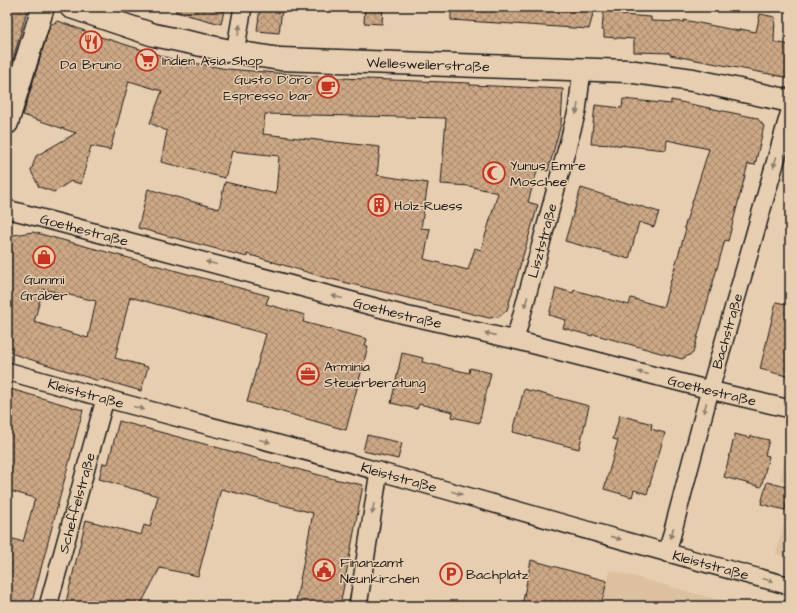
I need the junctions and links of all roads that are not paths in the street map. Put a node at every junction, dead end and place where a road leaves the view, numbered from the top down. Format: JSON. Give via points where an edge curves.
{"nodes":[{"id":1,"x":43,"y":7,"type":"edge"},
{"id":2,"x":71,"y":7,"type":"edge"},
{"id":3,"x":243,"y":7,"type":"edge"},
{"id":4,"x":235,"y":52,"type":"junction"},
{"id":5,"x":582,"y":70,"type":"junction"},
{"id":6,"x":790,"y":101,"type":"edge"},
{"id":7,"x":790,"y":111,"type":"edge"},
{"id":8,"x":7,"y":123,"type":"edge"},
{"id":9,"x":7,"y":209,"type":"edge"},
{"id":10,"x":515,"y":340,"type":"junction"},
{"id":11,"x":7,"y":371,"type":"edge"},
{"id":12,"x":710,"y":390,"type":"junction"},
{"id":13,"x":105,"y":399,"type":"junction"},
{"id":14,"x":790,"y":408,"type":"edge"},
{"id":15,"x":379,"y":471,"type":"junction"},
{"id":16,"x":666,"y":553,"type":"junction"},
{"id":17,"x":790,"y":586,"type":"edge"},
{"id":18,"x":48,"y":606,"type":"edge"},
{"id":19,"x":358,"y":606,"type":"edge"}],
"edges":[{"from":1,"to":8,"type":"street"},
{"from":2,"to":4,"type":"street","name":"Wellesweilerstraße","via":[[154,35]]},
{"from":4,"to":3,"type":"street","one_way":true},
{"from":4,"to":5,"type":"street","name":"Wellesweilerstraße","via":[[280,59]]},
{"from":5,"to":6,"type":"street","name":"Wellesweilerstraße","via":[[627,71],[686,79]]},
{"from":5,"to":10,"type":"street","name":"Lisztstraße","one_way":true,"via":[[578,111]]},
{"from":7,"to":12,"type":"street","name":"Bachstraße","one_way":true},
{"from":10,"to":9,"type":"street","name":"Goethestraße","one_way":true,"via":[[405,315]]},
{"from":12,"to":10,"type":"street","name":"Goethestraße","one_way":true},
{"from":11,"to":13,"type":"street","name":"Kleiststraße"},
{"from":12,"to":14,"type":"street","name":"Goethestraße"},
{"from":12,"to":16,"type":"street","name":"Bachstraße","one_way":true},
{"from":13,"to":15,"type":"street","name":"Kleiststraße","one_way":true},
{"from":13,"to":18,"type":"street","name":"Scheffelstraße"},
{"from":15,"to":16,"type":"street","name":"Kleiststraße","one_way":true},
{"from":15,"to":19,"type":"street","one_way":true},
{"from":16,"to":17,"type":"street","name":"Kleiststraße","one_way":true}]}
